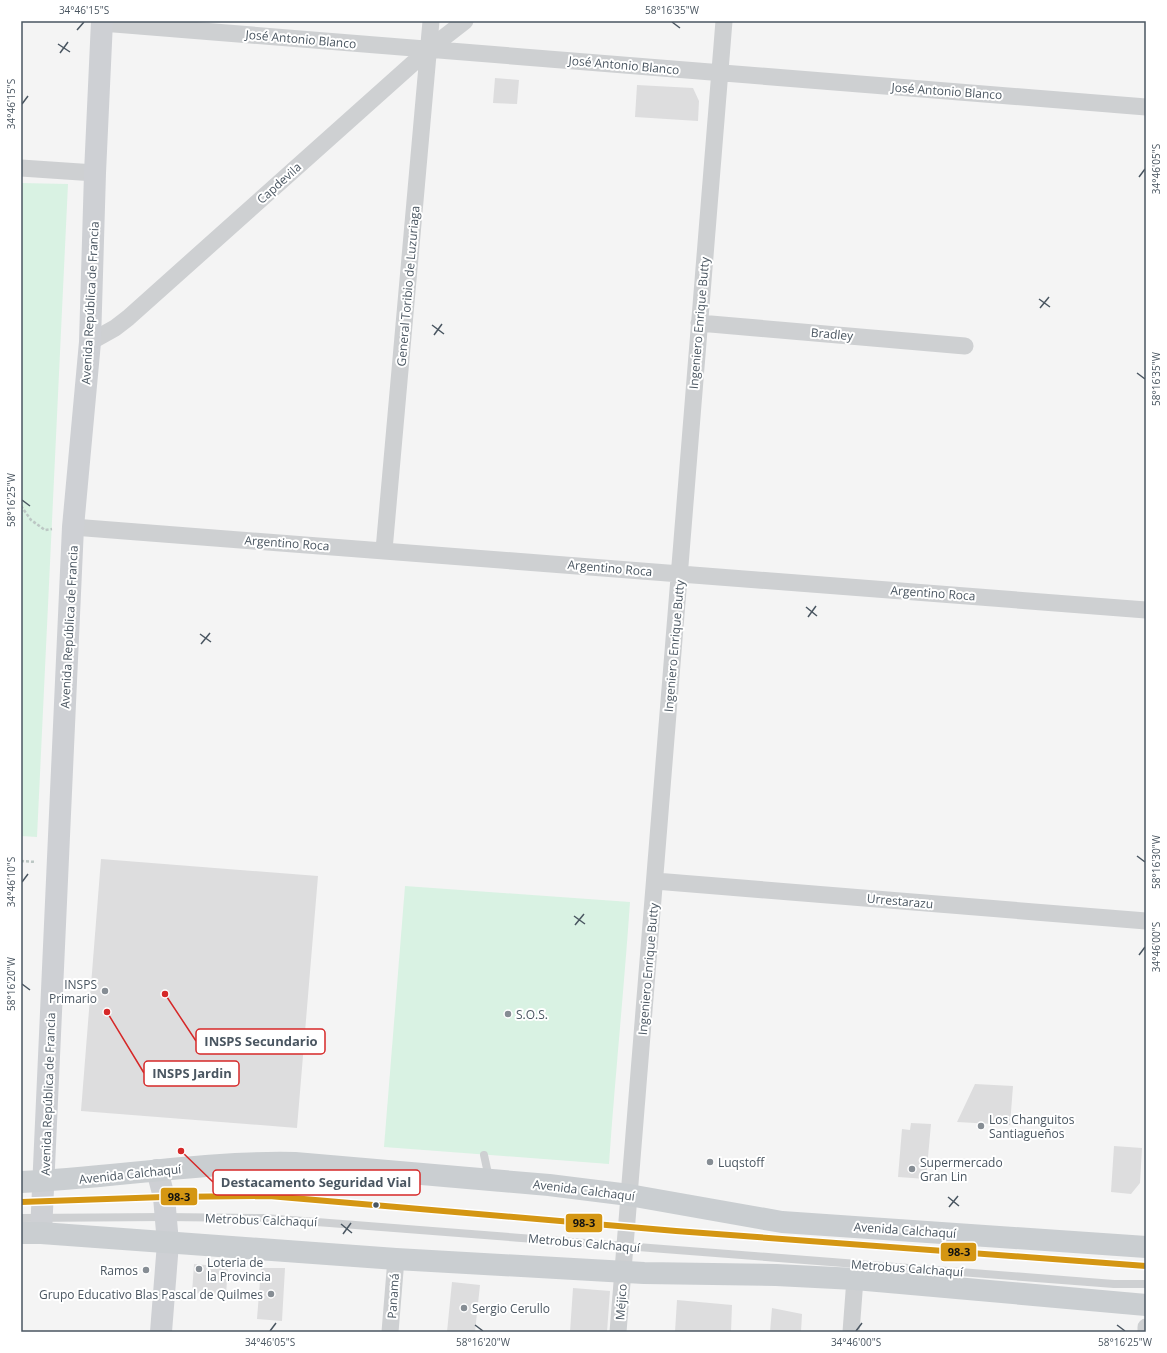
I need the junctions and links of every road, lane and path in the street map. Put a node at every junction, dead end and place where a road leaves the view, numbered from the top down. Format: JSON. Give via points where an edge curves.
{"nodes":[{"id":1,"x":431,"y":21,"type":"edge"},
{"id":2,"x":465,"y":21,"type":"edge"},
{"id":3,"x":724,"y":21,"type":"edge"},
{"id":4,"x":102,"y":22,"type":"edge"},
{"id":5,"x":429,"y":49,"type":"junction"},
{"id":6,"x":720,"y":73,"type":"junction"},
{"id":7,"x":1146,"y":107,"type":"edge"},
{"id":8,"x":21,"y":168,"type":"edge"},
{"id":9,"x":95,"y":173,"type":"junction"},
{"id":10,"x":699,"y":323,"type":"junction"},
{"id":11,"x":90,"y":342,"type":"junction"},
{"id":12,"x":965,"y":346,"type":"dead end"},
{"id":13,"x":21,"y":506,"type":"edge"},
{"id":14,"x":73,"y":527,"type":"junction"},
{"id":15,"x":384,"y":550,"type":"junction"},
{"id":16,"x":680,"y":574,"type":"junction"},
{"id":17,"x":1146,"y":610,"type":"edge"},
{"id":18,"x":655,"y":881,"type":"junction"},
{"id":19,"x":1146,"y":921,"type":"edge"},
{"id":20,"x":484,"y":1155,"type":"dead end"},
{"id":21,"x":157,"y":1170,"type":"junction"},
{"id":22,"x":489,"y":1180,"type":"junction"},
{"id":23,"x":21,"y":1182,"type":"edge"},
{"id":24,"x":629,"y":1195,"type":"junction"},
{"id":25,"x":21,"y":1202,"type":"edge"},
{"id":26,"x":164,"y":1207,"type":"junction"},
{"id":27,"x":35,"y":1214,"type":"edge"},
{"id":28,"x":628,"y":1226,"type":"junction"},
{"id":29,"x":168,"y":1243,"type":"junction"},
{"id":30,"x":625,"y":1247,"type":"junction"},
{"id":31,"x":1146,"y":1247,"type":"edge"},
{"id":32,"x":396,"y":1259,"type":"junction"},
{"id":33,"x":1146,"y":1266,"type":"edge"},
{"id":34,"x":623,"y":1271,"type":"junction"},
{"id":35,"x":855,"y":1278,"type":"junction"},
{"id":36,"x":1146,"y":1284,"type":"edge"},
{"id":37,"x":1146,"y":1305,"type":"edge"},
{"id":38,"x":1146,"y":1327,"type":"edge"},
{"id":39,"x":161,"y":1332,"type":"edge"},
{"id":40,"x":390,"y":1332,"type":"edge"},
{"id":41,"x":618,"y":1332,"type":"edge"},
{"id":42,"x":851,"y":1332,"type":"edge"},
{"id":43,"x":1146,"y":1332,"type":"edge"}],
"edges":[{"from":1,"to":5,"type":"street","name":"General Toribio de Luzuriaga"},
{"from":2,"to":5,"type":"street","name":"Capdevila"},
{"from":3,"to":6,"type":"street","name":"Ingeniero Enrique Butty"},
{"from":4,"to":5,"type":"street","name":"José Antonio Blanco"},
{"from":4,"to":9,"type":"main road","name":"Avenida República de Francia"},
{"from":5,"to":6,"type":"street","name":"José Antonio Blanco"},
{"from":5,"to":11,"type":"street","name":"Capdevila","via":[[128,318]]},
{"from":5,"to":15,"type":"street","name":"General Toribio de Luzuriaga"},
{"from":6,"to":7,"type":"street","name":"José Antonio Blanco"},
{"from":6,"to":10,"type":"street","name":"Ingeniero Enrique Butty"},
{"from":8,"to":9,"type":"street"},
{"from":9,"to":11,"type":"main road","name":"Avenida República de Francia"},
{"from":10,"to":12,"type":"street","name":"Bradley"},
{"from":10,"to":16,"type":"street","name":"Ingeniero Enrique Butty"},
{"from":11,"to":14,"type":"main road","name":"Avenida República de Francia"},
{"from":13,"to":14,"type":"path","via":[[32,520],[45,530]]},
{"from":14,"to":15,"type":"street","name":"Argentino Roca"},
{"from":14,"to":27,"type":"main road","name":"Avenida República de Francia"},
{"from":15,"to":16,"type":"street","name":"Argentino Roca"},
{"from":16,"to":17,"type":"street","name":"Argentino Roca"},
{"from":16,"to":18,"type":"street","name":"Ingeniero Enrique Butty"},
{"from":18,"to":19,"type":"street","name":"Urrestarazu"},
{"from":18,"to":24,"type":"street","name":"Ingeniero Enrique Butty"},
{"from":20,"to":22,"type":"lane"},
{"from":21,"to":22,"type":"main road","name":"Avenida Calchaquí","via":[[270,1162]]},
{"from":21,"to":26,"type":"main road"},
{"from":21,"to":27,"type":"main road","name":"Avenida Calchaquí","via":[[86,1178]]},
{"from":22,"to":24,"type":"main road","name":"Avenida Calchaquí"},
{"from":23,"to":27,"type":"main road","name":"Avenida Calchaquí"},
{"from":24,"to":28,"type":"street","name":"Ingeniero Enrique Butty"},
{"from":24,"to":31,"type":"main road","name":"Avenida Calchaquí","via":[[782,1222]]},
{"from":25,"to":27,"type":"lane","name":"Metrobus Calchaquí"},
{"from":26,"to":27,"type":"lane","name":"Metrobus Calchaquí"},
{"from":26,"to":27,"type":"lane","name":"Metrobus Calchaquí"},
{"from":26,"to":28,"type":"lane","name":"Metrobus Calchaquí","via":[[269,1196]]},
{"from":26,"to":29,"type":"main road"},
{"from":26,"to":30,"type":"lane","name":"Metrobus Calchaquí","via":[[265,1218]]},
{"from":27,"to":29,"type":"main road","name":"Avenida Calchaquí"},
{"from":28,"to":30,"type":"street","name":"Ingeniero Enrique Butty"},
{"from":28,"to":33,"type":"lane","name":"Metrobus Calchaquí"},
{"from":29,"to":32,"type":"main road","name":"Avenida Calchaquí"},
{"from":29,"to":39,"type":"main road"},
{"from":30,"to":34,"type":"street","name":"Ingeniero Enrique Butty"},
{"from":30,"to":36,"type":"lane","name":"Metrobus Calchaquí","via":[[1114,1284]]},
{"from":32,"to":34,"type":"main road","name":"Avenida Calchaquí"},
{"from":32,"to":40,"type":"street","name":"Panamá"},
{"from":34,"to":35,"type":"main road","name":"Avenida Calchaquí"},
{"from":34,"to":41,"type":"street","name":"Méjico"},
{"from":35,"to":37,"type":"main road","name":"Avenida Calchaquí"},
{"from":35,"to":42,"type":"street"},
{"from":38,"to":43,"type":"street"}]}
